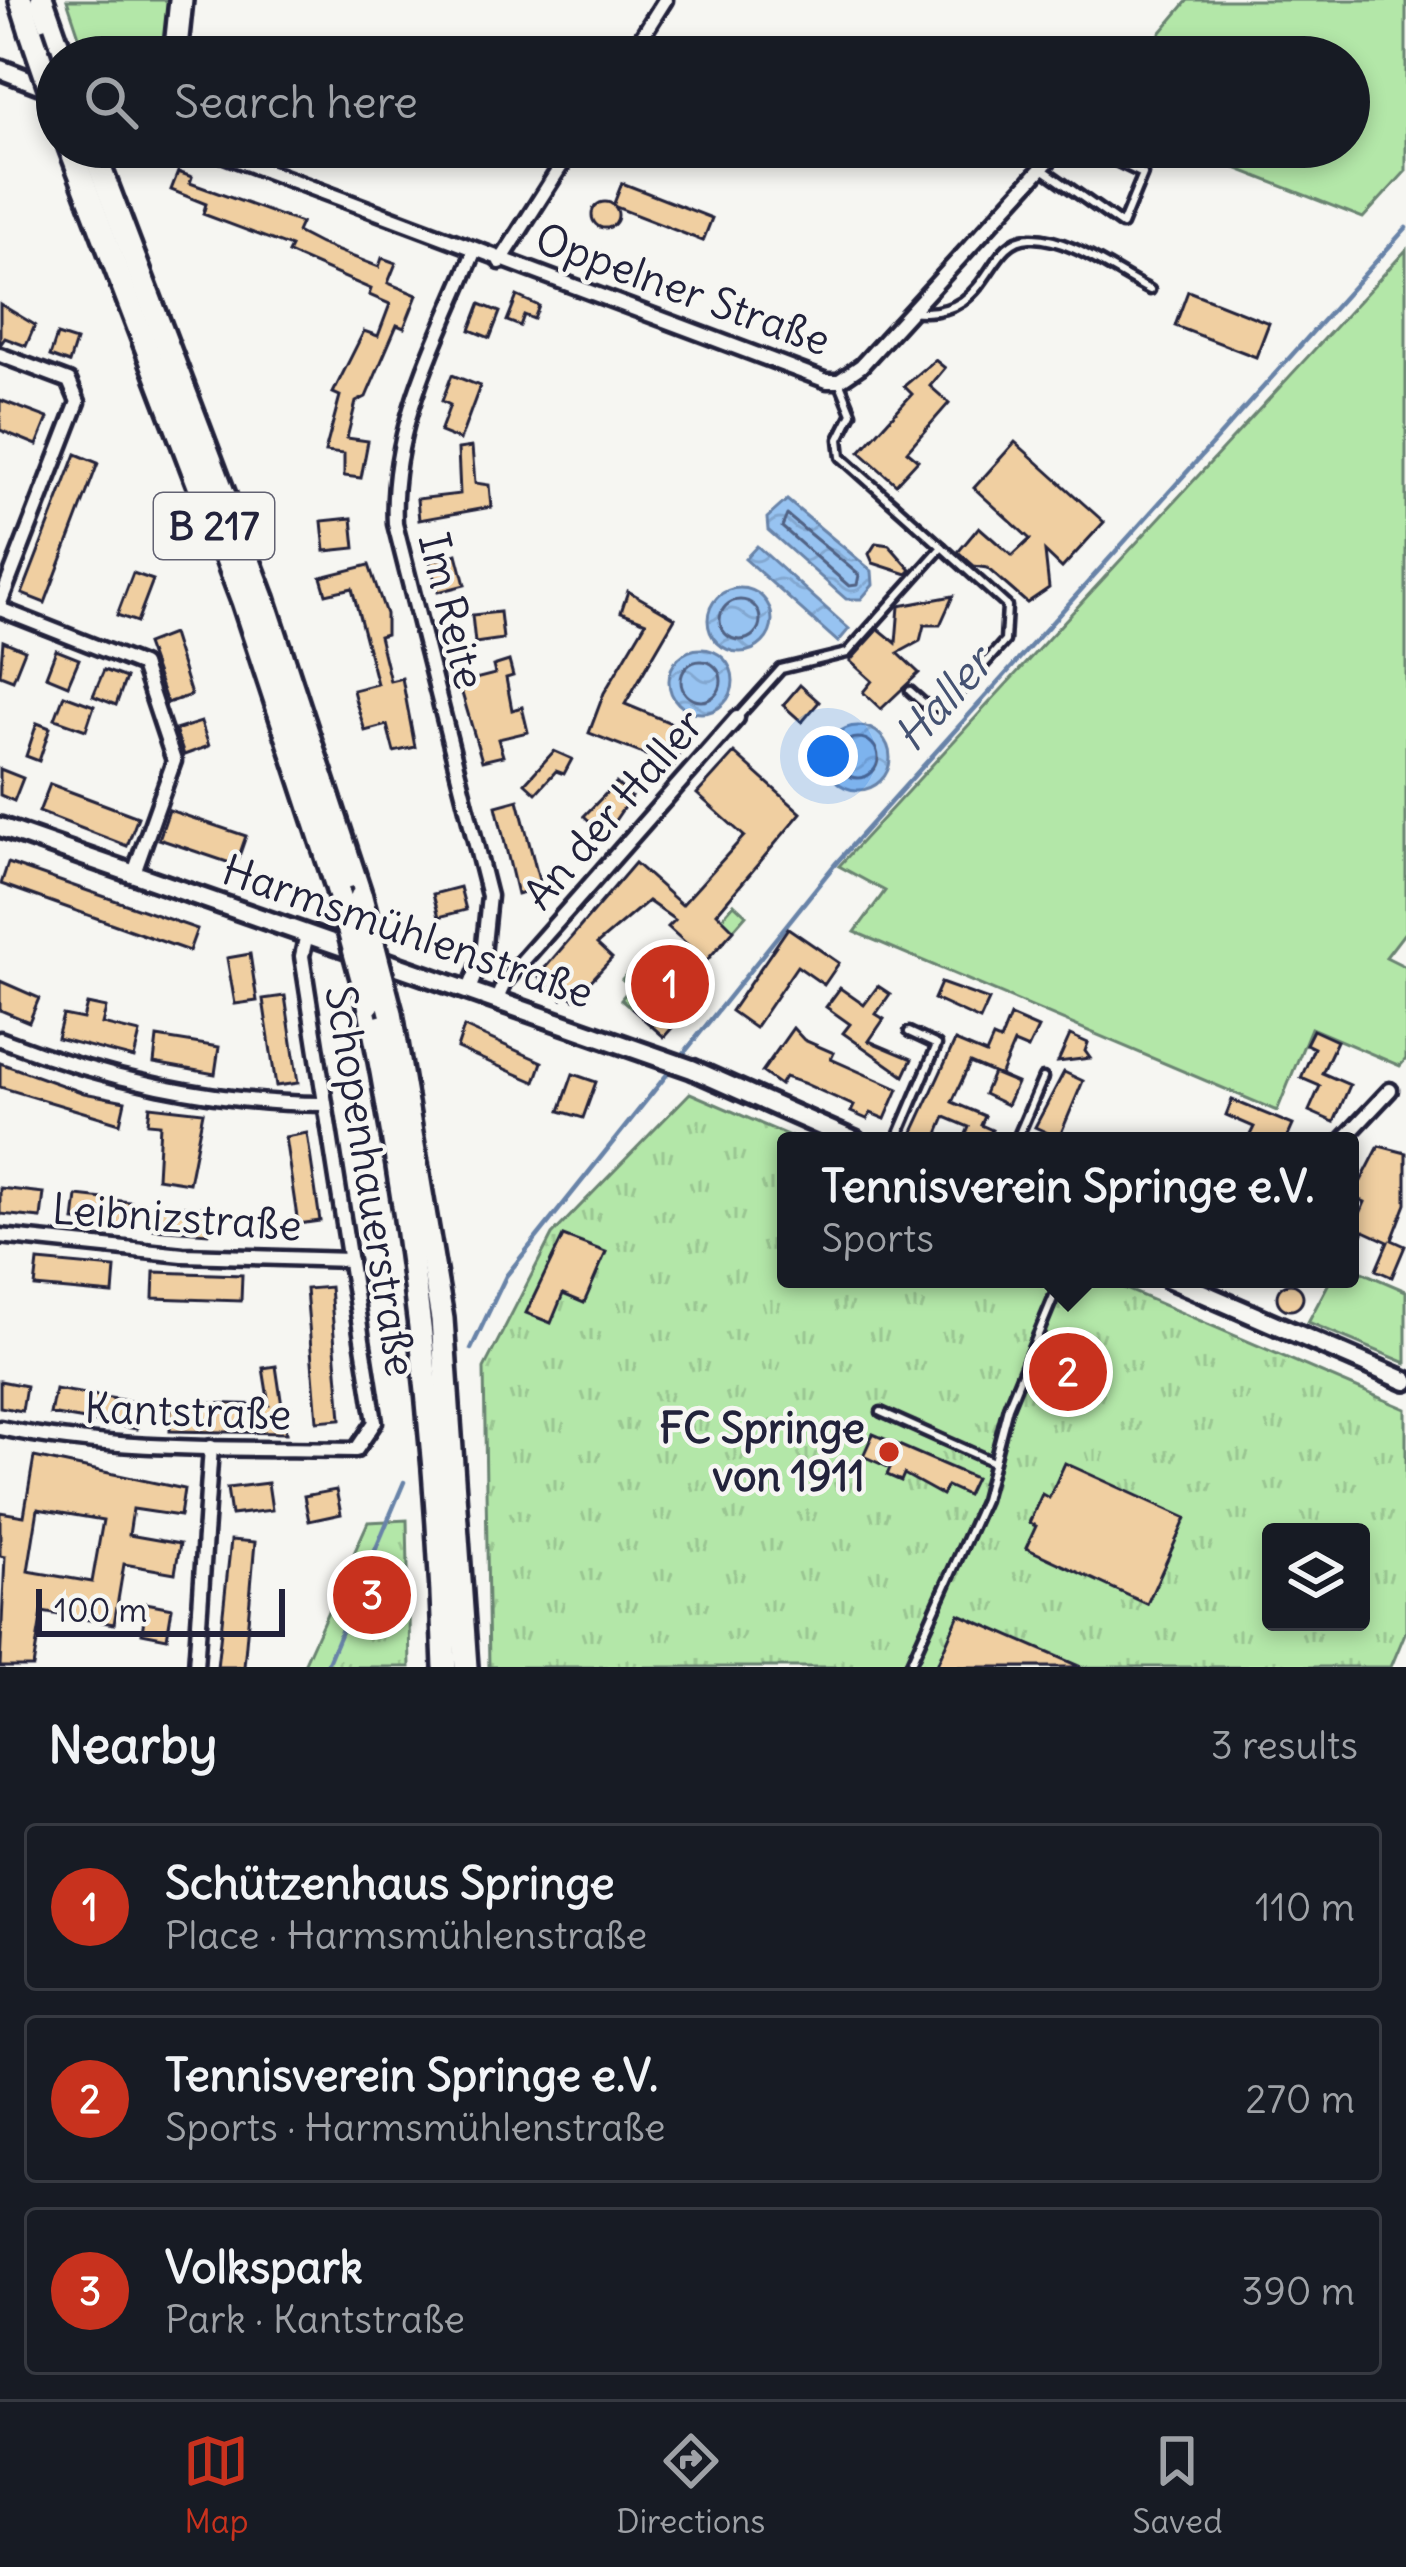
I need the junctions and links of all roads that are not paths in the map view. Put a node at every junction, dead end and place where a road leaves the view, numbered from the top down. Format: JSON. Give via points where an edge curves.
{"nodes":[{"id":1,"x":21,"y":0,"type":"edge"},
{"id":2,"x":42,"y":0,"type":"edge"},
{"id":3,"x":182,"y":0,"type":"edge"},
{"id":4,"x":665,"y":0,"type":"edge"},
{"id":5,"x":54,"y":36,"type":"edge"},
{"id":6,"x":178,"y":36,"type":"edge"},
{"id":7,"x":642,"y":36,"type":"edge"},
{"id":8,"x":36,"y":47,"type":"edge"},
{"id":9,"x":0,"y":70,"type":"edge"},
{"id":10,"x":36,"y":83,"type":"edge"},
{"id":11,"x":78,"y":168,"type":"edge"},
{"id":12,"x":99,"y":168,"type":"edge"},
{"id":13,"x":257,"y":168,"type":"edge"},
{"id":14,"x":560,"y":168,"type":"edge"},
{"id":15,"x":1041,"y":168,"type":"joint"},
{"id":16,"x":1130,"y":168,"type":"edge"},
{"id":17,"x":474,"y":252,"type":"junction"},
{"id":18,"x":500,"y":262,"type":"junction"},
{"id":19,"x":1150,"y":290,"type":"dead end"},
{"id":20,"x":907,"y":310,"type":"junction"},
{"id":21,"x":0,"y":355,"type":"edge"},
{"id":22,"x":839,"y":381,"type":"junction"},
{"id":23,"x":942,"y":547,"type":"junction"},
{"id":24,"x":1,"y":598,"type":"edge"},
{"id":25,"x":910,"y":691,"type":"dead end"},
{"id":26,"x":737,"y":718,"type":"joint"},
{"id":27,"x":0,"y":827,"type":"edge"},
{"id":28,"x":134,"y":873,"type":"junction"},
{"id":29,"x":307,"y":934,"type":"junction"},
{"id":30,"x":468,"y":992,"type":"junction"},
{"id":31,"x":496,"y":1001,"type":"junction"},
{"id":32,"x":909,"y":1032,"type":"dead end"},
{"id":33,"x":0,"y":1039,"type":"edge"},
{"id":34,"x":1043,"y":1078,"type":"dead end"},
{"id":35,"x":1390,"y":1090,"type":"dead end"},
{"id":36,"x":324,"y":1104,"type":"junction"},
{"id":37,"x":835,"y":1132,"type":"edge"},
{"id":38,"x":900,"y":1132,"type":"edge"},
{"id":39,"x":1020,"y":1132,"type":"edge"},
{"id":40,"x":1350,"y":1132,"type":"edge"},
{"id":41,"x":0,"y":1236,"type":"edge"},
{"id":42,"x":350,"y":1260,"type":"junction"},
{"id":43,"x":1057,"y":1288,"type":"edge"},
{"id":44,"x":1211,"y":1288,"type":"edge"},
{"id":45,"x":1406,"y":1381,"type":"edge"},
{"id":46,"x":880,"y":1412,"type":"dead end"},
{"id":47,"x":0,"y":1429,"type":"edge"},
{"id":48,"x":370,"y":1437,"type":"joint"},
{"id":49,"x":211,"y":1447,"type":"junction"},
{"id":50,"x":993,"y":1462,"type":"junction"},
{"id":51,"x":196,"y":1667,"type":"edge"},
{"id":52,"x":445,"y":1667,"type":"edge"},
{"id":53,"x":466,"y":1667,"type":"edge"},
{"id":54,"x":909,"y":1667,"type":"edge"}],
"edges":[{"from":1,"to":8,"type":"highway","bridge":true},
{"from":2,"to":5,"type":"highway"},
{"from":3,"to":6,"type":"highway"},
{"from":4,"to":7,"type":"street"},
{"from":9,"to":10,"type":"street"},
{"from":11,"to":52,"type":"highway","number":"B 217","bridge":true,"via":[[243,602],[369,1004],[421,1320]]},
{"from":12,"to":53,"type":"highway","number":"B 217","bridge":true,"via":[[263,598],[392,1012],[442,1319]]},
{"from":13,"to":17,"type":"street","name":"Oppelner Straße"},
{"from":14,"to":18,"type":"street"},
{"from":15,"to":16,"type":"lane","via":[[1122,225],[1143,174]]},
{"from":15,"to":20,"type":"street","name":"Oppelner Straße","via":[[952,272]]},
{"from":17,"to":18,"type":"street","name":"Oppelner Straße"},
{"from":17,"to":30,"type":"street","name":"Im Reite","via":[[409,409],[393,486],[395,524],[489,896],[484,955]]},
{"from":18,"to":22,"type":"street","name":"Oppelner Straße","via":[[813,379]]},
{"from":19,"to":20,"type":"lane","via":[[1030,238],[1009,244],[977,291],[950,310]]},
{"from":20,"to":22,"type":"street","name":"Oppelner Straße"},
{"from":21,"to":24,"type":"street","via":[[69,381],[78,402]]},
{"from":22,"to":23,"type":"lane","via":[[852,413],[839,439],[841,457]]},
{"from":23,"to":25,"type":"lane","via":[[1007,606],[1005,641],[946,707],[928,707]]},
{"from":23,"to":26,"type":"lane","via":[[848,653],[781,669]]},
{"from":24,"to":28,"type":"street","via":[[142,665],[174,761]]},
{"from":26,"to":31,"type":"street","name":"An der Haller","via":[[505,981]]},
{"from":27,"to":28,"type":"street","name":"Harmsmühlenstraße"},
{"from":28,"to":29,"type":"street","name":"Harmsmühlenstraße"},
{"from":29,"to":30,"type":"street","name":"Harmsmühlenstraße"},
{"from":29,"to":36,"type":"street","name":"Schopenhauerstraße","via":[[302,956]]},
{"from":30,"to":31,"type":"street","name":"Harmsmühlenstraße"},
{"from":31,"to":37,"type":"street","name":"Harmsmühlenstraße","via":[[692,1069]]},
{"from":32,"to":38,"type":"lane","via":[[937,1045]]},
{"from":33,"to":36,"type":"street","via":[[168,1087]]},
{"from":34,"to":39,"type":"lane"},
{"from":35,"to":40,"type":"street"},
{"from":36,"to":42,"type":"street","name":"Schopenhauerstraße"},
{"from":41,"to":42,"type":"street","name":"Leibnizstraße","via":[[183,1255]]},
{"from":42,"to":48,"type":"street","name":"Schopenhauerstraße","via":[[375,1422]]},
{"from":43,"to":50,"type":"lane"},
{"from":44,"to":45,"type":"street"},
{"from":46,"to":50,"type":"lane"},
{"from":47,"to":49,"type":"street","name":"Kantstraße"},
{"from":48,"to":49,"type":"street","name":"Kantstraße","via":[[356,1450]]},
{"from":49,"to":51,"type":"street"},
{"from":50,"to":54,"type":"lane","via":[[984,1500]]}]}
